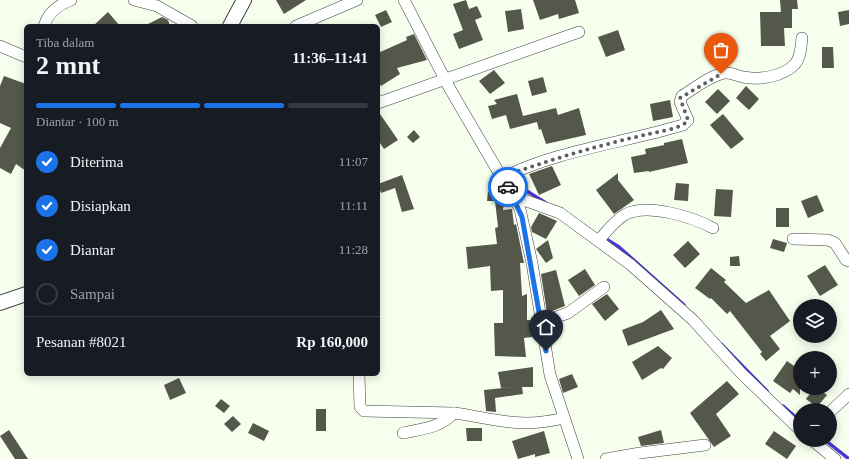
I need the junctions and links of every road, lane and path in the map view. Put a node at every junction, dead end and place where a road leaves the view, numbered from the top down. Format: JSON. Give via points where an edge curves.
{"nodes":[{"id":1,"x":71,"y":0,"type":"edge"},
{"id":2,"x":134,"y":0,"type":"edge"},
{"id":3,"x":244,"y":0,"type":"edge"},
{"id":4,"x":357,"y":0,"type":"edge"},
{"id":5,"x":404,"y":0,"type":"edge"},
{"id":6,"x":44,"y":24,"type":"edge"},
{"id":7,"x":188,"y":24,"type":"edge"},
{"id":8,"x":231,"y":24,"type":"edge"},
{"id":9,"x":301,"y":24,"type":"edge"},
{"id":10,"x":579,"y":32,"type":"dead end"},
{"id":11,"x":802,"y":38,"type":"dead end"},
{"id":12,"x":0,"y":46,"type":"edge"},
{"id":13,"x":24,"y":56,"type":"edge"},
{"id":14,"x":445,"y":79,"type":"junction"},
{"id":15,"x":380,"y":102,"type":"edge"},
{"id":16,"x":508,"y":175,"type":"junction"},
{"id":17,"x":513,"y":196,"type":"junction"},
{"id":18,"x":713,"y":228,"type":"dead end"},
{"id":19,"x":602,"y":237,"type":"junction"},
{"id":20,"x":793,"y":239,"type":"dead end"},
{"id":21,"x":849,"y":260,"type":"edge"},
{"id":22,"x":604,"y":287,"type":"dead end"},
{"id":23,"x":24,"y":295,"type":"edge"},
{"id":24,"x":0,"y":303,"type":"edge"},
{"id":25,"x":542,"y":322,"type":"junction"},
{"id":26,"x":359,"y":376,"type":"edge"},
{"id":27,"x":849,"y":394,"type":"edge"},
{"id":28,"x":837,"y":405,"type":"edge"},
{"id":29,"x":454,"y":413,"type":"junction"},
{"id":30,"x":564,"y":418,"type":"junction"},
{"id":31,"x":793,"y":423,"type":"edge"},
{"id":32,"x":403,"y":433,"type":"dead end"},
{"id":33,"x":705,"y":445,"type":"dead end"},
{"id":34,"x":820,"y":447,"type":"edge"},
{"id":35,"x":578,"y":459,"type":"edge"},
{"id":36,"x":606,"y":459,"type":"edge"},
{"id":37,"x":835,"y":459,"type":"edge"}],
"edges":[{"from":1,"to":6,"type":"street","via":[[61,4],[46,17]]},
{"from":2,"to":7,"type":"street","via":[[157,6]]},
{"from":3,"to":8,"type":"street"},
{"from":4,"to":9,"type":"street"},
{"from":5,"to":14,"type":"street"},
{"from":10,"to":14,"type":"street"},
{"from":11,"to":16,"type":"street","via":[[798,59],[784,71],[756,78],[741,77],[732,73],[721,74],[682,96],[680,102],[688,120],[683,125],[610,143]]},
{"from":12,"to":13,"type":"street"},
{"from":14,"to":15,"type":"street"},
{"from":14,"to":16,"type":"street","via":[[474,133]]},
{"from":16,"to":17,"type":"street"},
{"from":17,"to":19,"type":"street","via":[[560,214]]},
{"from":17,"to":25,"type":"street","via":[[522,217]]},
{"from":18,"to":19,"type":"street","via":[[698,220],[653,211],[627,214],[613,224]]},
{"from":19,"to":31,"type":"street","via":[[692,320],[741,373]]},
{"from":20,"to":21,"type":"street","via":[[828,240],[835,243],[846,260]]},
{"from":22,"to":25,"type":"street","via":[[568,313]]},
{"from":23,"to":24,"type":"street"},
{"from":25,"to":30,"type":"street","via":[[550,375]]},
{"from":26,"to":29,"type":"street","via":[[360,407],[364,411]]},
{"from":27,"to":28,"type":"street"},
{"from":29,"to":30,"type":"street","via":[[522,424]]},
{"from":29,"to":32,"type":"street","via":[[434,427]]},
{"from":30,"to":35,"type":"street"},
{"from":33,"to":36,"type":"street"},
{"from":34,"to":37,"type":"street"}]}
